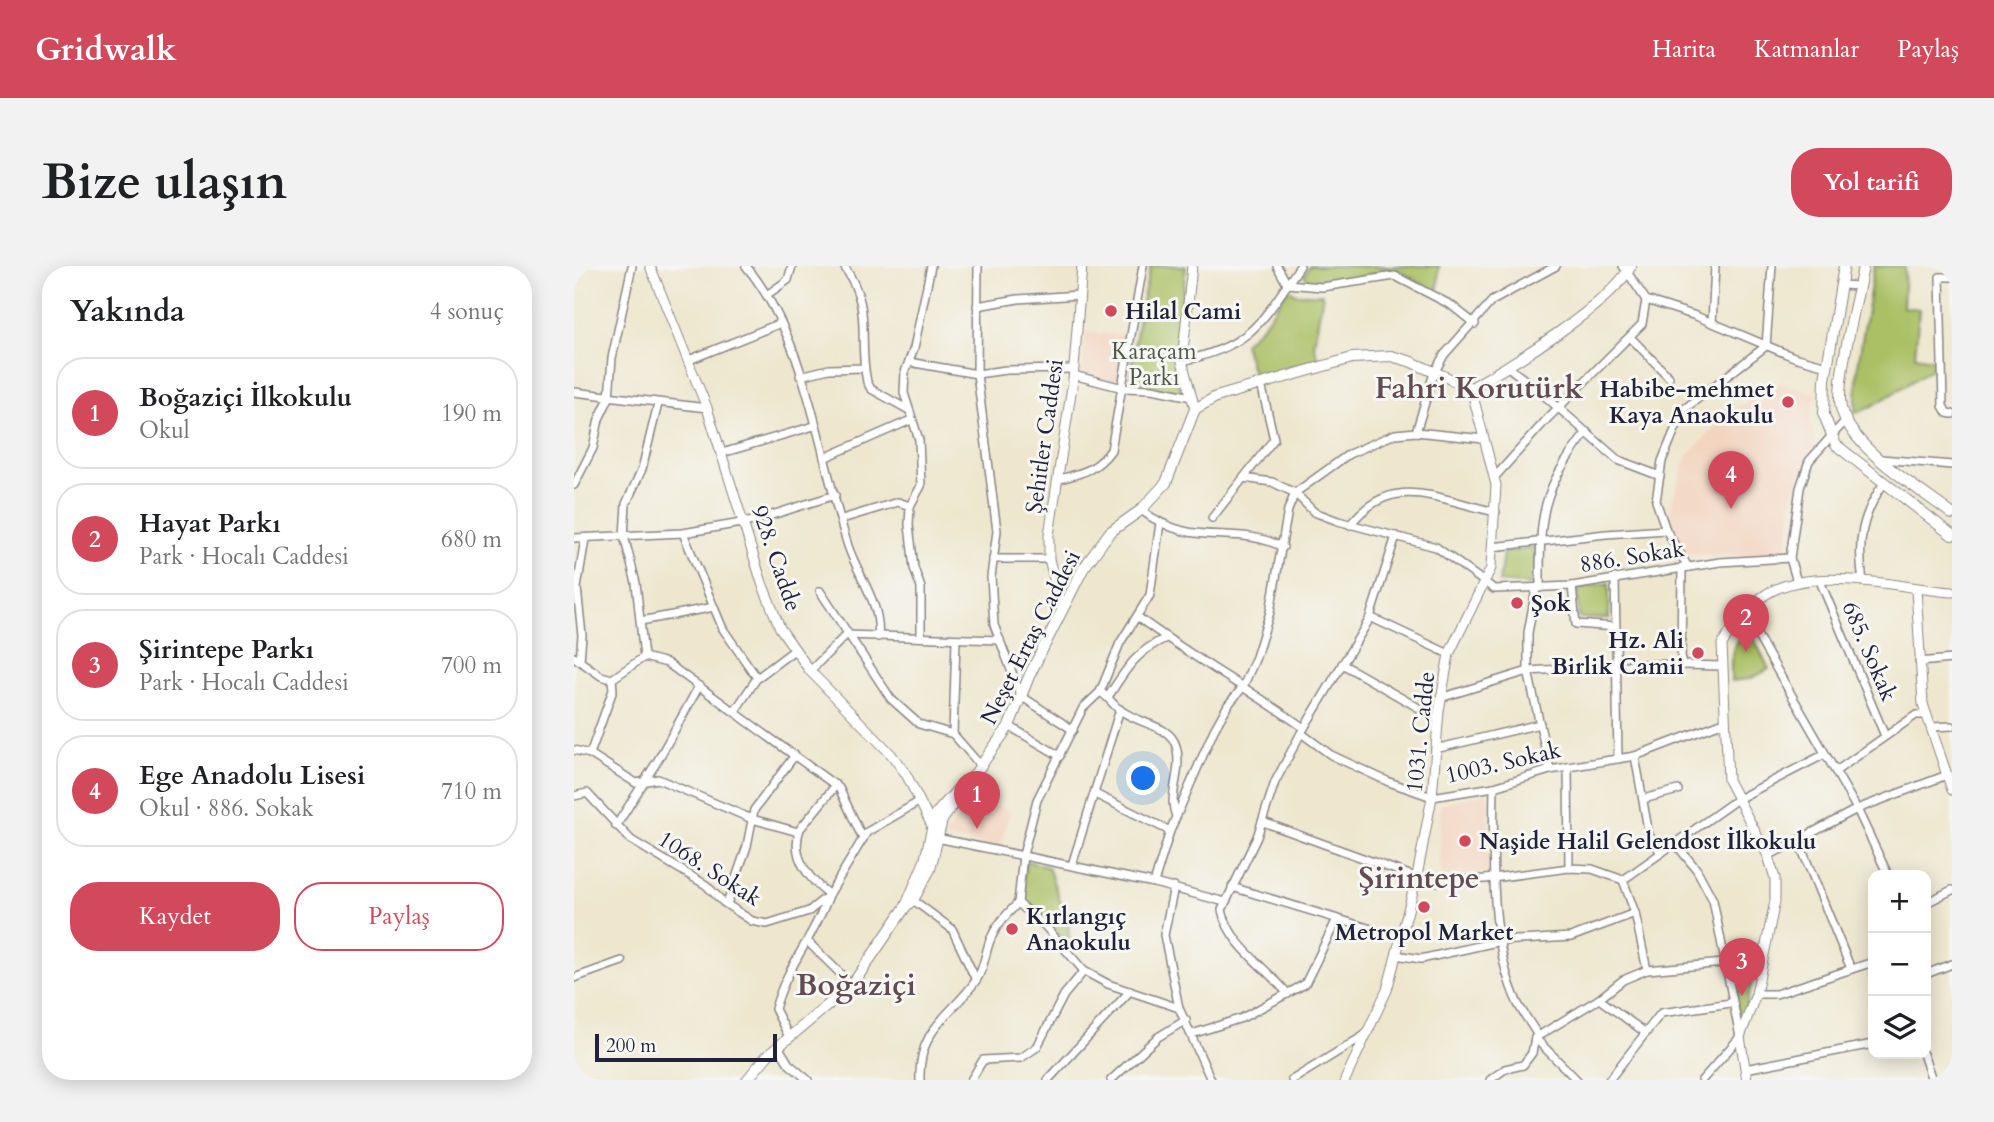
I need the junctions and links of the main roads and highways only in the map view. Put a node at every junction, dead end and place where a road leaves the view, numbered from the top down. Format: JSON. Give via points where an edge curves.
{"nodes":[{"id":1,"x":1844,"y":266,"type":"edge"},
{"id":2,"x":1863,"y":266,"type":"edge"},
{"id":3,"x":1627,"y":268,"type":"edge"},
{"id":4,"x":1952,"y":514,"type":"edge"},
{"id":5,"x":1952,"y":534,"type":"edge"},
{"id":6,"x":974,"y":775,"type":"junction"},
{"id":7,"x":932,"y":824,"type":"junction"},
{"id":8,"x":937,"y":836,"type":"junction"},
{"id":9,"x":909,"y":903,"type":"junction"},
{"id":10,"x":747,"y":1080,"type":"edge"}],
"edges":[{"from":1,"to":5,"type":"main road","via":[[1827,366],[1824,415],[1836,445]]},
{"from":2,"to":4,"type":"main road","via":[[1841,384],[1841,407],[1864,445]]},
{"from":3,"to":6,"type":"main road","name":"Neşet Ertaş Caddesi","via":[[1553,336],[1471,388],[1409,360],[1352,358],[1216,397],[1195,409],[1166,483],[1142,510],[1110,533],[1083,569],[1009,726]]},
{"from":6,"to":7,"type":"main road","name":"Neşet Ertaş Caddesi","via":[[939,807]]},
{"from":6,"to":8,"type":"main road","name":"Neşet Ertaş Caddesi","via":[[942,820]]},
{"from":7,"to":8,"type":"main road"},
{"from":7,"to":9,"type":"main road","name":"Neşet Ertaş Caddesi","via":[[925,861]]},
{"from":8,"to":9,"type":"main road","name":"Neşet Ertaş Caddesi","via":[[930,869]]},
{"from":9,"to":10,"type":"main road","name":"Neşet Ertaş Caddesi","via":[[852,985],[778,1046]]}]}
